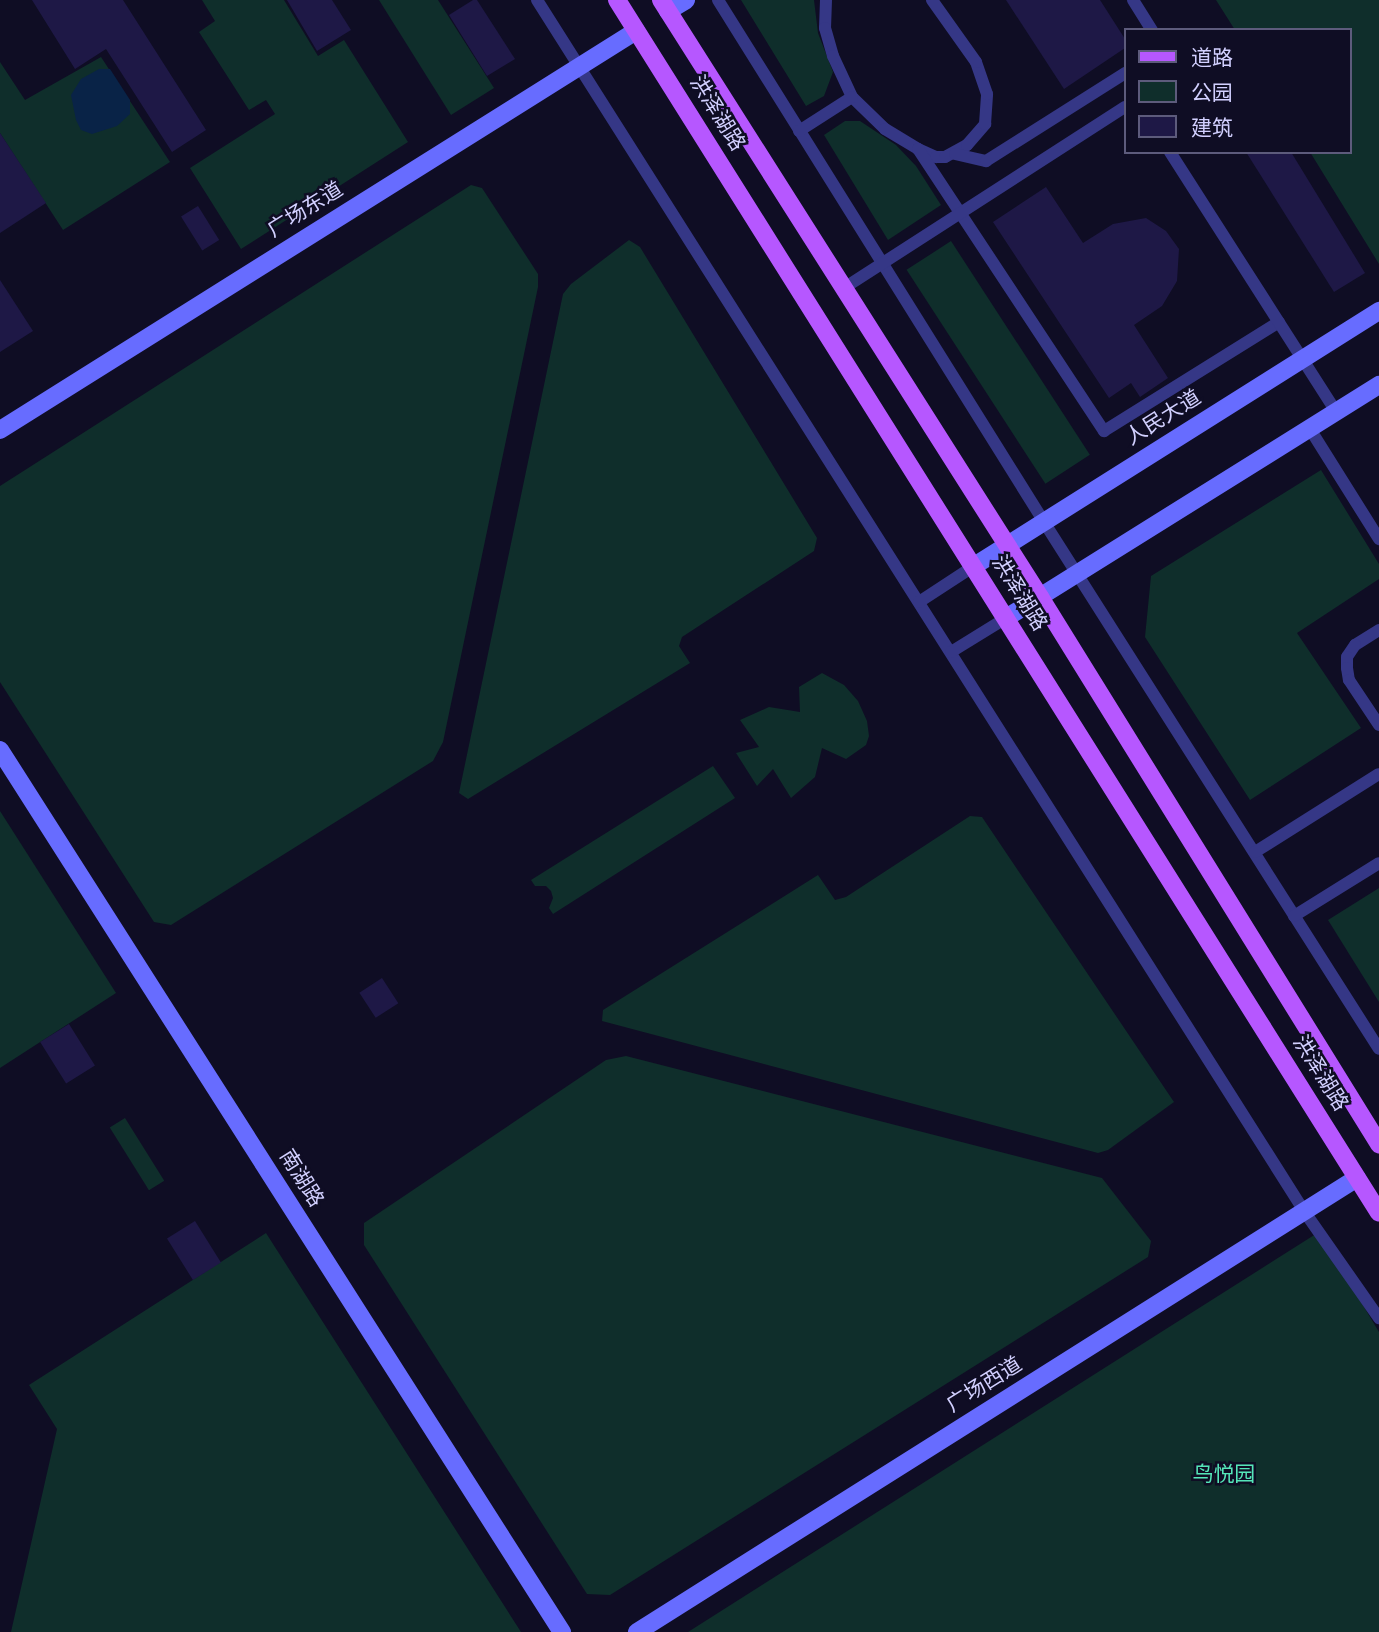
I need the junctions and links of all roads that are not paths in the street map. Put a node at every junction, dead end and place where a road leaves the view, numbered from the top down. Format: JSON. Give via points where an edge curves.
{"nodes":[{"id":1,"x":537,"y":0,"type":"edge"},
{"id":2,"x":617,"y":0,"type":"edge"},
{"id":3,"x":686,"y":0,"type":"edge"},
{"id":4,"x":718,"y":0,"type":"edge"},
{"id":5,"x":826,"y":0,"type":"edge"},
{"id":6,"x":932,"y":0,"type":"edge"},
{"id":7,"x":1133,"y":0,"type":"edge"},
{"id":8,"x":665,"y":6,"type":"edge"},
{"id":9,"x":1151,"y":28,"type":"edge"},
{"id":10,"x":636,"y":31,"type":"junction"},
{"id":11,"x":580,"y":66,"type":"junction"},
{"id":12,"x":1124,"y":74,"type":"edge"},
{"id":13,"x":852,"y":97,"type":"junction"},
{"id":14,"x":1124,"y":108,"type":"edge"},
{"id":15,"x":799,"y":131,"type":"junction"},
{"id":16,"x":918,"y":149,"type":"junction"},
{"id":17,"x":956,"y":154,"type":"junction"},
{"id":18,"x":1171,"y":154,"type":"edge"},
{"id":19,"x":960,"y":212,"type":"junction"},
{"id":20,"x":881,"y":262,"type":"junction"},
{"id":21,"x":844,"y":288,"type":"junction"},
{"id":22,"x":1379,"y":311,"type":"edge"},
{"id":23,"x":1279,"y":322,"type":"junction"},
{"id":24,"x":1303,"y":359,"type":"junction"},
{"id":25,"x":1379,"y":385,"type":"edge"},
{"id":26,"x":1336,"y":412,"type":"junction"},
{"id":27,"x":1310,"y":429,"type":"junction"},
{"id":28,"x":0,"y":430,"type":"edge"},
{"id":29,"x":1044,"y":522,"type":"junction"},
{"id":30,"x":1379,"y":539,"type":"edge"},
{"id":31,"x":1007,"y":545,"type":"junction"},
{"id":32,"x":974,"y":566,"type":"junction"},
{"id":33,"x":1077,"y":574,"type":"junction"},
{"id":34,"x":1040,"y":597,"type":"junction"},
{"id":35,"x":919,"y":602,"type":"junction"},
{"id":36,"x":1006,"y":618,"type":"junction"},
{"id":37,"x":1379,"y":630,"type":"edge"},
{"id":38,"x":951,"y":652,"type":"junction"},
{"id":39,"x":1379,"y":725,"type":"edge"},
{"id":40,"x":0,"y":750,"type":"edge"},
{"id":41,"x":1379,"y":774,"type":"edge"},
{"id":42,"x":1255,"y":852,"type":"junction"},
{"id":43,"x":1379,"y":863,"type":"edge"},
{"id":44,"x":1294,"y":916,"type":"junction"},
{"id":45,"x":1379,"y":1049,"type":"edge"},
{"id":46,"x":1379,"y":1144,"type":"edge"},
{"id":47,"x":1357,"y":1178,"type":"junction"},
{"id":48,"x":1304,"y":1211,"type":"junction"},
{"id":49,"x":1379,"y":1213,"type":"edge"},
{"id":50,"x":1379,"y":1318,"type":"edge"},
{"id":51,"x":562,"y":1632,"type":"edge"},
{"id":52,"x":637,"y":1632,"type":"edge"}],
"edges":[{"from":1,"to":11,"type":"lane"},
{"from":2,"to":10,"type":"main road","name":"洪泽湖路"},
{"from":3,"to":8,"type":"street"},
{"from":4,"to":15,"type":"lane"},
{"from":5,"to":13,"type":"lane","via":[[825,27]]},
{"from":6,"to":17,"type":"lane","via":[[976,62],[987,94],[985,124]]},
{"from":7,"to":9,"type":"lane"},
{"from":8,"to":21,"type":"main road","name":"洪泽湖路"},
{"from":10,"to":11,"type":"street","name":"广场东道"},
{"from":10,"to":32,"type":"main road","name":"洪泽湖路"},
{"from":11,"to":28,"type":"street","name":"广场东道"},
{"from":11,"to":35,"type":"lane"},
{"from":12,"to":17,"type":"lane","via":[[986,161]]},
{"from":13,"to":15,"type":"lane"},
{"from":13,"to":16,"type":"lane","via":[[885,130]]},
{"from":14,"to":19,"type":"lane"},
{"from":15,"to":20,"type":"lane"},
{"from":16,"to":17,"type":"lane","via":[[936,157]]},
{"from":16,"to":19,"type":"lane"},
{"from":18,"to":23,"type":"lane"},
{"from":19,"to":20,"type":"lane"},
{"from":19,"to":23,"type":"lane","via":[[1104,432]]},
{"from":20,"to":21,"type":"lane"},
{"from":20,"to":29,"type":"lane"},
{"from":21,"to":31,"type":"main road","name":"洪泽湖路"},
{"from":22,"to":24,"type":"street","name":"人民大道"},
{"from":23,"to":24,"type":"lane"},
{"from":24,"to":26,"type":"lane"},
{"from":24,"to":29,"type":"street","name":"人民大道"},
{"from":25,"to":26,"type":"street"},
{"from":26,"to":27,"type":"street"},
{"from":27,"to":30,"type":"lane"},
{"from":27,"to":33,"type":"street"},
{"from":29,"to":31,"type":"street","name":"人民大道"},
{"from":29,"to":33,"type":"lane"},
{"from":31,"to":32,"type":"street","name":"人民大道"},
{"from":31,"to":34,"type":"main road","name":"洪泽湖路"},
{"from":32,"to":35,"type":"lane"},
{"from":32,"to":36,"type":"main road","name":"洪泽湖路"},
{"from":33,"to":34,"type":"street"},
{"from":33,"to":42,"type":"lane"},
{"from":34,"to":36,"type":"street"},
{"from":34,"to":46,"type":"main road","name":"洪泽湖路"},
{"from":35,"to":38,"type":"lane"},
{"from":36,"to":38,"type":"lane"},
{"from":36,"to":47,"type":"main road","name":"洪泽湖路"},
{"from":37,"to":39,"type":"lane","via":[[1355,645],[1347,657],[1347,668],[1349,680]]},
{"from":38,"to":48,"type":"lane"},
{"from":40,"to":51,"type":"street","name":"南湖路"},
{"from":41,"to":42,"type":"lane"},
{"from":42,"to":44,"type":"lane"},
{"from":43,"to":44,"type":"lane"},
{"from":44,"to":45,"type":"lane"},
{"from":47,"to":48,"type":"street","name":"广场西道"},
{"from":47,"to":49,"type":"main road","name":"洪泽湖路"},
{"from":48,"to":50,"type":"lane"},
{"from":48,"to":52,"type":"street","name":"广场西道"}]}
